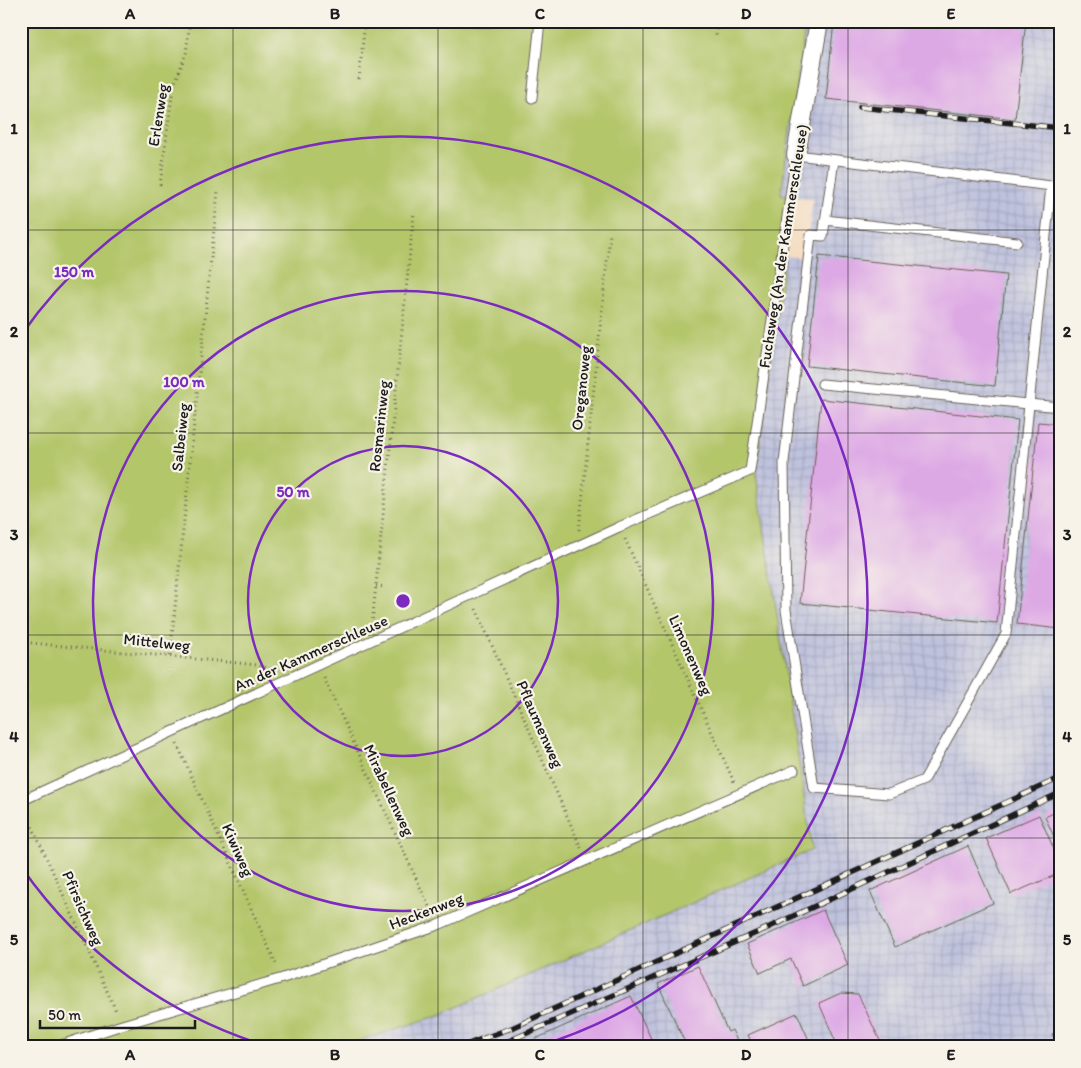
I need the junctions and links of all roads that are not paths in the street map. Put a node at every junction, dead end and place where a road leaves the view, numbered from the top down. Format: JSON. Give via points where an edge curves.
{"nodes":[{"id":1,"x":540,"y":21,"type":"edge"},
{"id":2,"x":819,"y":21,"type":"edge"},
{"id":3,"x":532,"y":98,"type":"dead end"},
{"id":4,"x":796,"y":155,"type":"junction"},
{"id":5,"x":834,"y":160,"type":"junction"},
{"id":6,"x":1055,"y":187,"type":"edge"},
{"id":7,"x":825,"y":220,"type":"junction"},
{"id":8,"x":1017,"y":242,"type":"dead end"},
{"id":9,"x":822,"y":384,"type":"dead end"},
{"id":10,"x":1029,"y":404,"type":"junction"},
{"id":11,"x":1060,"y":407,"type":"edge"},
{"id":12,"x":750,"y":471,"type":"joint"},
{"id":13,"x":794,"y":770,"type":"dead end"},
{"id":14,"x":21,"y":801,"type":"edge"},
{"id":15,"x":55,"y":1047,"type":"edge"}],
"edges":[{"from":1,"to":3,"type":"lane"},
{"from":2,"to":4,"type":"street","name":"Fuchsweg (An der Kammerschleuse)"},
{"from":4,"to":5,"type":"lane"},
{"from":4,"to":12,"type":"lane","name":"Fuchsweg (An der Kammerschleuse)"},
{"from":5,"to":6,"type":"lane"},
{"from":5,"to":7,"type":"lane"},
{"from":6,"to":10,"type":"lane"},
{"from":7,"to":8,"type":"lane"},
{"from":7,"to":10,"type":"lane","via":[[823,236],[811,235],[784,462],[786,610],[814,788],[889,794],[924,780],[1001,643],[1006,634]]},
{"from":9,"to":10,"type":"lane"},
{"from":10,"to":11,"type":"lane"},
{"from":12,"to":14,"type":"lane","name":"An der Kammerschleuse","via":[[619,527]]},
{"from":13,"to":15,"type":"lane","name":"Heckenweg","via":[[438,925],[282,978],[122,1024]]}]}
